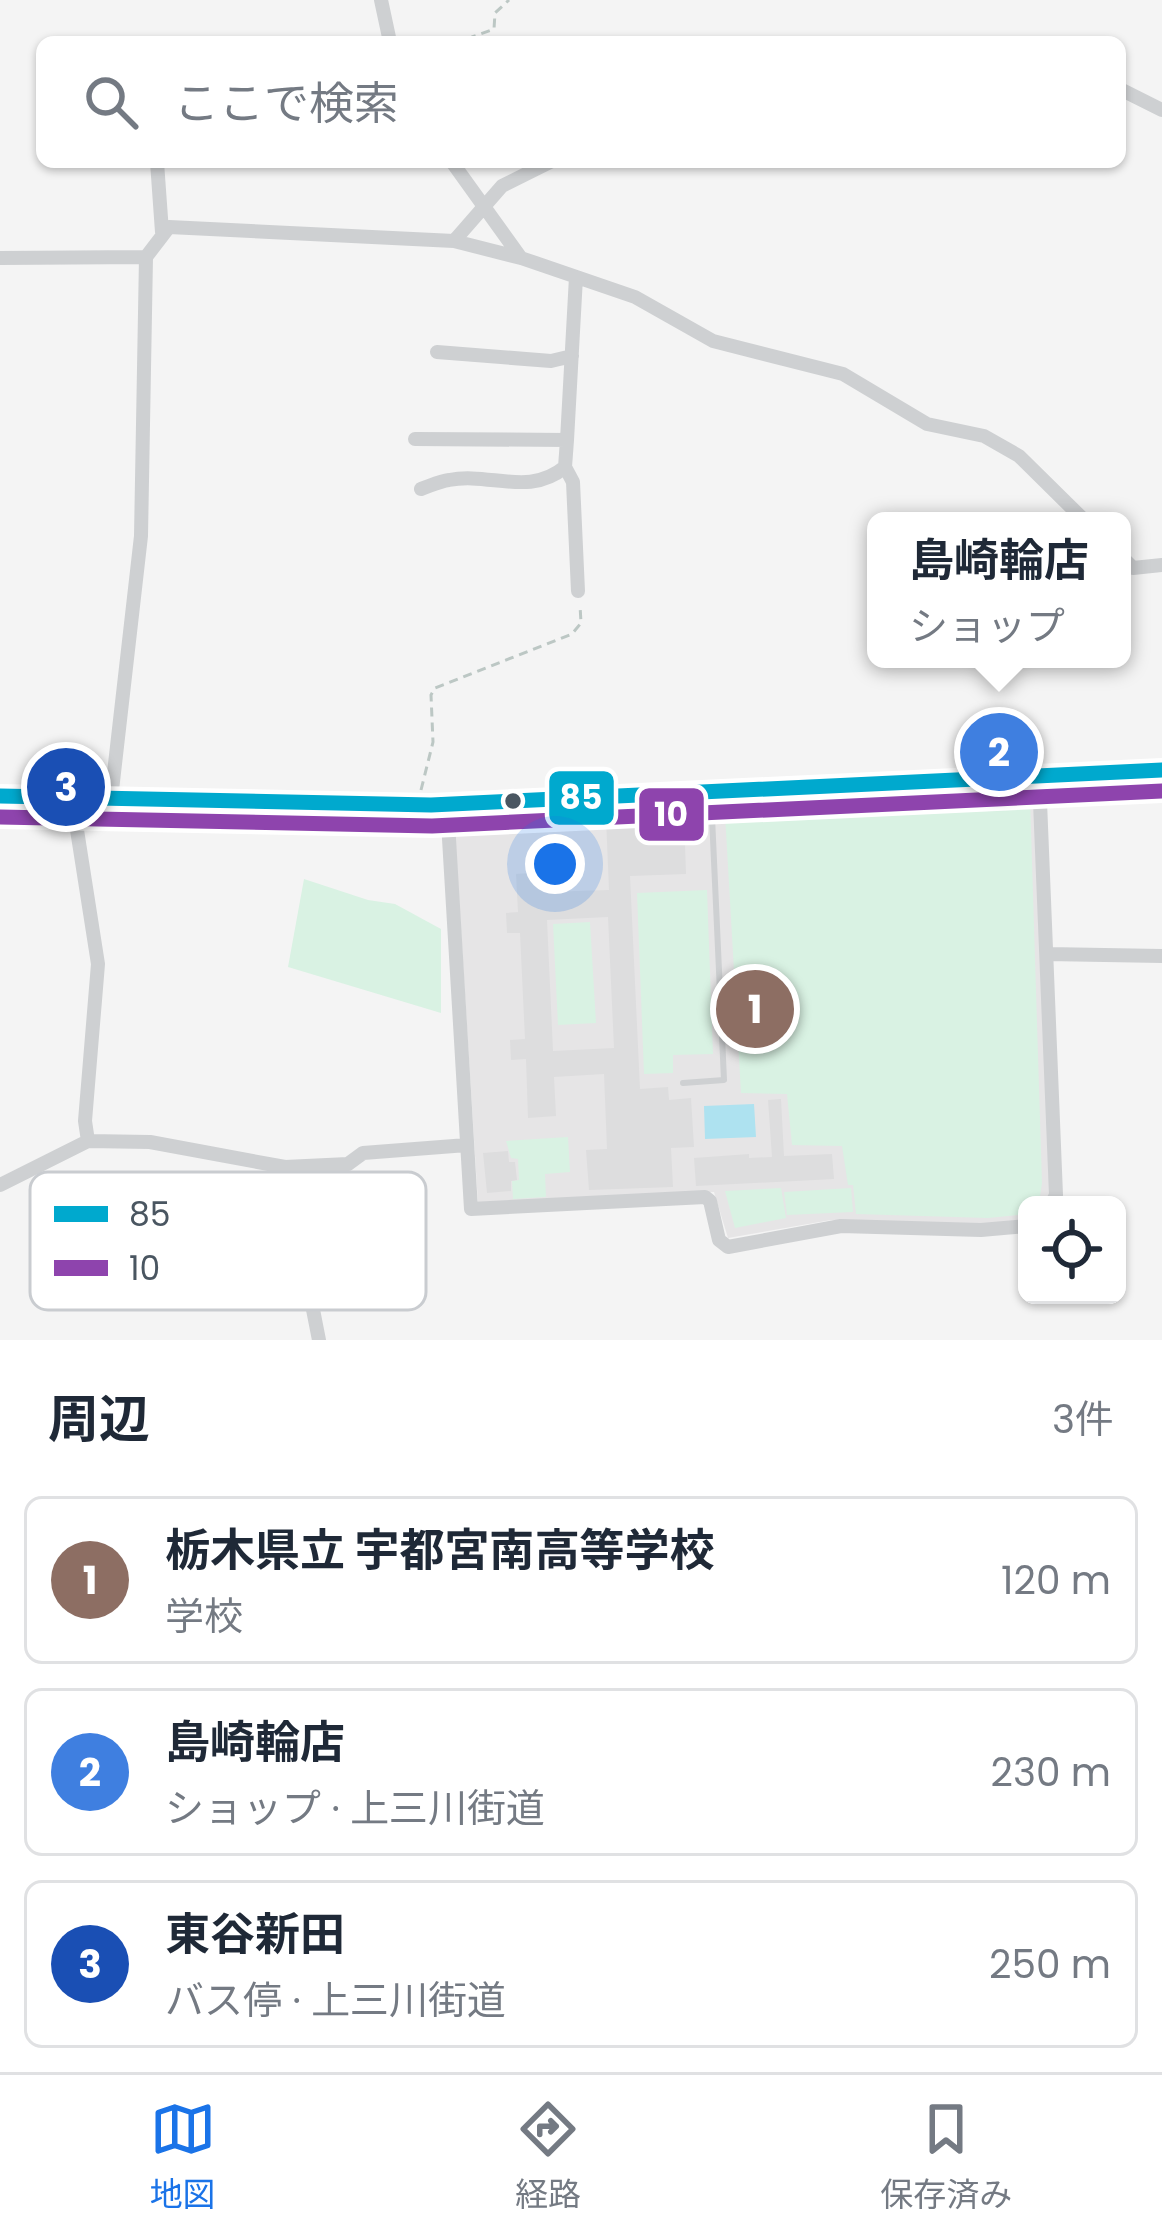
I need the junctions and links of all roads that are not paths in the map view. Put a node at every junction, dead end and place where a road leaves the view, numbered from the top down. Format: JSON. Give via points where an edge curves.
{"nodes":[{"id":1,"x":381,"y":0,"type":"edge"},
{"id":2,"x":389,"y":36,"type":"edge"},
{"id":3,"x":1126,"y":92,"type":"edge"},
{"id":4,"x":1162,"y":110,"type":"edge"},
{"id":5,"x":157,"y":168,"type":"edge"},
{"id":6,"x":456,"y":168,"type":"edge"},
{"id":7,"x":538,"y":168,"type":"edge"},
{"id":8,"x":483,"y":205,"type":"junction"},
{"id":9,"x":162,"y":232,"type":"junction"},
{"id":10,"x":454,"y":241,"type":"junction"},
{"id":11,"x":146,"y":257,"type":"junction"},
{"id":12,"x":0,"y":258,"type":"edge"},
{"id":13,"x":521,"y":258,"type":"junction"},
{"id":14,"x":576,"y":277,"type":"junction"},
{"id":15,"x":437,"y":352,"type":"dead end"},
{"id":16,"x":572,"y":356,"type":"junction"},
{"id":17,"x":415,"y":439,"type":"dead end"},
{"id":18,"x":567,"y":440,"type":"junction"},
{"id":19,"x":565,"y":467,"type":"junction"},
{"id":20,"x":421,"y":490,"type":"dead end"},
{"id":21,"x":1076,"y":512,"type":"edge"},
{"id":22,"x":1131,"y":564,"type":"edge"},
{"id":23,"x":1162,"y":566,"type":"edge"},
{"id":24,"x":578,"y":591,"type":"road end"},
{"id":25,"x":1162,"y":770,"type":"edge"},
{"id":26,"x":1039,"y":777,"type":"junction"},
{"id":27,"x":711,"y":794,"type":"junction"},
{"id":28,"x":0,"y":796,"type":"edge"},
{"id":29,"x":78,"y":798,"type":"junction"},
{"id":30,"x":111,"y":799,"type":"junction"},
{"id":31,"x":447,"y":805,"type":"junction"},
{"id":32,"x":1047,"y":954,"type":"junction"},
{"id":33,"x":1162,"y":956,"type":"edge"},
{"id":34,"x":683,"y":1083,"type":"dead end"},
{"id":35,"x":88,"y":1141,"type":"junction"},
{"id":36,"x":467,"y":1145,"type":"junction"},
{"id":37,"x":285,"y":1167,"type":"junction"},
{"id":38,"x":286,"y":1172,"type":"edge"},
{"id":39,"x":0,"y":1185,"type":"edge"},
{"id":40,"x":1056,"y":1196,"type":"edge"},
{"id":41,"x":1018,"y":1227,"type":"edge"},
{"id":42,"x":313,"y":1310,"type":"edge"},
{"id":43,"x":319,"y":1340,"type":"edge"}],
"edges":[{"from":1,"to":2,"type":"street"},
{"from":3,"to":4,"type":"street"},
{"from":5,"to":9,"type":"street"},
{"from":6,"to":8,"type":"street"},
{"from":7,"to":8,"type":"street"},
{"from":8,"to":10,"type":"street"},
{"from":8,"to":13,"type":"street"},
{"from":9,"to":10,"type":"street"},
{"from":9,"to":11,"type":"street"},
{"from":10,"to":13,"type":"street"},
{"from":11,"to":12,"type":"street"},
{"from":11,"to":30,"type":"street","via":[[141,536]]},
{"from":13,"to":14,"type":"street"},
{"from":14,"to":16,"type":"street"},
{"from":14,"to":21,"type":"street","via":[[635,297],[712,341],[843,374],[927,424],[984,436],[1019,456]]},
{"from":15,"to":16,"type":"street"},
{"from":16,"to":18,"type":"street"},
{"from":17,"to":18,"type":"street"},
{"from":18,"to":19,"type":"street"},
{"from":19,"to":20,"type":"street","via":[[532,484],[452,479]]},
{"from":19,"to":24,"type":"street"},
{"from":22,"to":23,"type":"street"},
{"from":25,"to":26,"type":"main road"},
{"from":26,"to":27,"type":"main road"},
{"from":26,"to":32,"type":"street"},
{"from":27,"to":31,"type":"main road"},
{"from":27,"to":34,"type":"lane","via":[[724,1080]]},
{"from":28,"to":29,"type":"main road"},
{"from":29,"to":30,"type":"main road"},
{"from":29,"to":35,"type":"street","via":[[98,964]]},
{"from":30,"to":31,"type":"main road"},
{"from":31,"to":36,"type":"street"},
{"from":32,"to":33,"type":"street"},
{"from":32,"to":40,"type":"street"},
{"from":35,"to":37,"type":"street","via":[[150,1142]]},
{"from":35,"to":39,"type":"street"},
{"from":36,"to":37,"type":"street"},
{"from":36,"to":41,"type":"street","via":[[471,1209],[705,1197],[728,1247],[841,1226]]},
{"from":37,"to":38,"type":"street"},
{"from":42,"to":43,"type":"street"}]}
